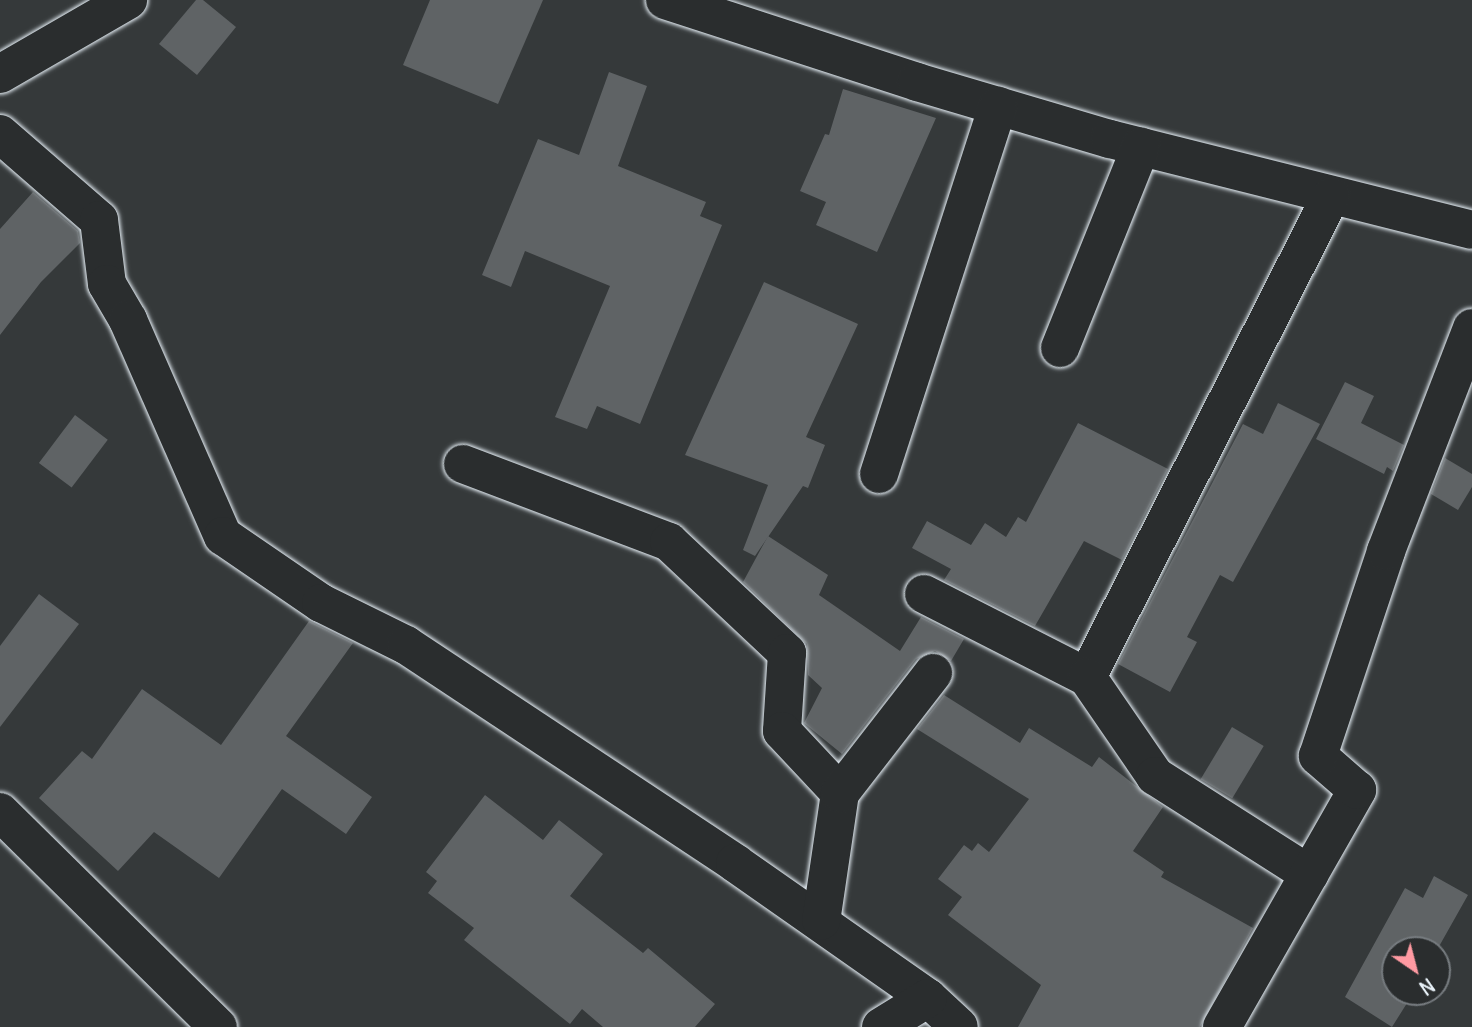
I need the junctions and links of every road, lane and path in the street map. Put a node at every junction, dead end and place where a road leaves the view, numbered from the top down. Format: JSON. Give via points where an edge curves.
{"nodes":[{"id":1,"x":128,"y":0,"type":"edge"},
{"id":2,"x":665,"y":0,"type":"edge"},
{"id":3,"x":0,"y":74,"type":"edge"},
{"id":4,"x":998,"y":106,"type":"junction"},
{"id":5,"x":0,"y":134,"type":"edge"},
{"id":6,"x":1142,"y":147,"type":"junction"},
{"id":7,"x":1331,"y":196,"type":"junction"},
{"id":8,"x":1472,"y":230,"type":"edge"},
{"id":9,"x":1472,"y":328,"type":"edge"},
{"id":10,"x":1060,"y":348,"type":"dead end"},
{"id":11,"x":463,"y":464,"type":"dead end"},
{"id":12,"x":878,"y":474,"type":"dead end"},
{"id":13,"x":924,"y":594,"type":"dead end"},
{"id":14,"x":933,"y":673,"type":"dead end"},
{"id":15,"x":1087,"y":677,"type":"junction"},
{"id":16,"x":840,"y":793,"type":"junction"},
{"id":17,"x":0,"y":813,"type":"edge"},
{"id":18,"x":1309,"y":873,"type":"junction"},
{"id":19,"x":821,"y":921,"type":"junction"},
{"id":20,"x":928,"y":998,"type":"junction"},
{"id":21,"x":218,"y":1027,"type":"edge"},
{"id":22,"x":881,"y":1027,"type":"edge"},
{"id":23,"x":959,"y":1027,"type":"edge"},
{"id":24,"x":1222,"y":1027,"type":"edge"}],
"edges":[{"from":1,"to":3,"type":"street"},
{"from":2,"to":4,"type":"street"},
{"from":4,"to":6,"type":"street"},
{"from":4,"to":12,"type":"street"},
{"from":5,"to":19,"type":"street","via":[[99,220],[107,284],[128,320],[223,536],[321,603],[406,645]]},
{"from":6,"to":7,"type":"street"},
{"from":6,"to":10,"type":"street"},
{"from":7,"to":8,"type":"street"},
{"from":7,"to":15,"type":"street"},
{"from":9,"to":18,"type":"street","via":[[1386,551],[1318,756],[1357,790]]},
{"from":11,"to":16,"type":"street","via":[[669,542],[787,653],[782,731]]},
{"from":13,"to":15,"type":"street"},
{"from":14,"to":16,"type":"street"},
{"from":15,"to":18,"type":"street","via":[[1155,776]]},
{"from":16,"to":19,"type":"street"},
{"from":17,"to":21,"type":"street"},
{"from":18,"to":24,"type":"street"},
{"from":19,"to":20,"type":"street"},
{"from":20,"to":22,"type":"street"},
{"from":20,"to":23,"type":"street"}]}
